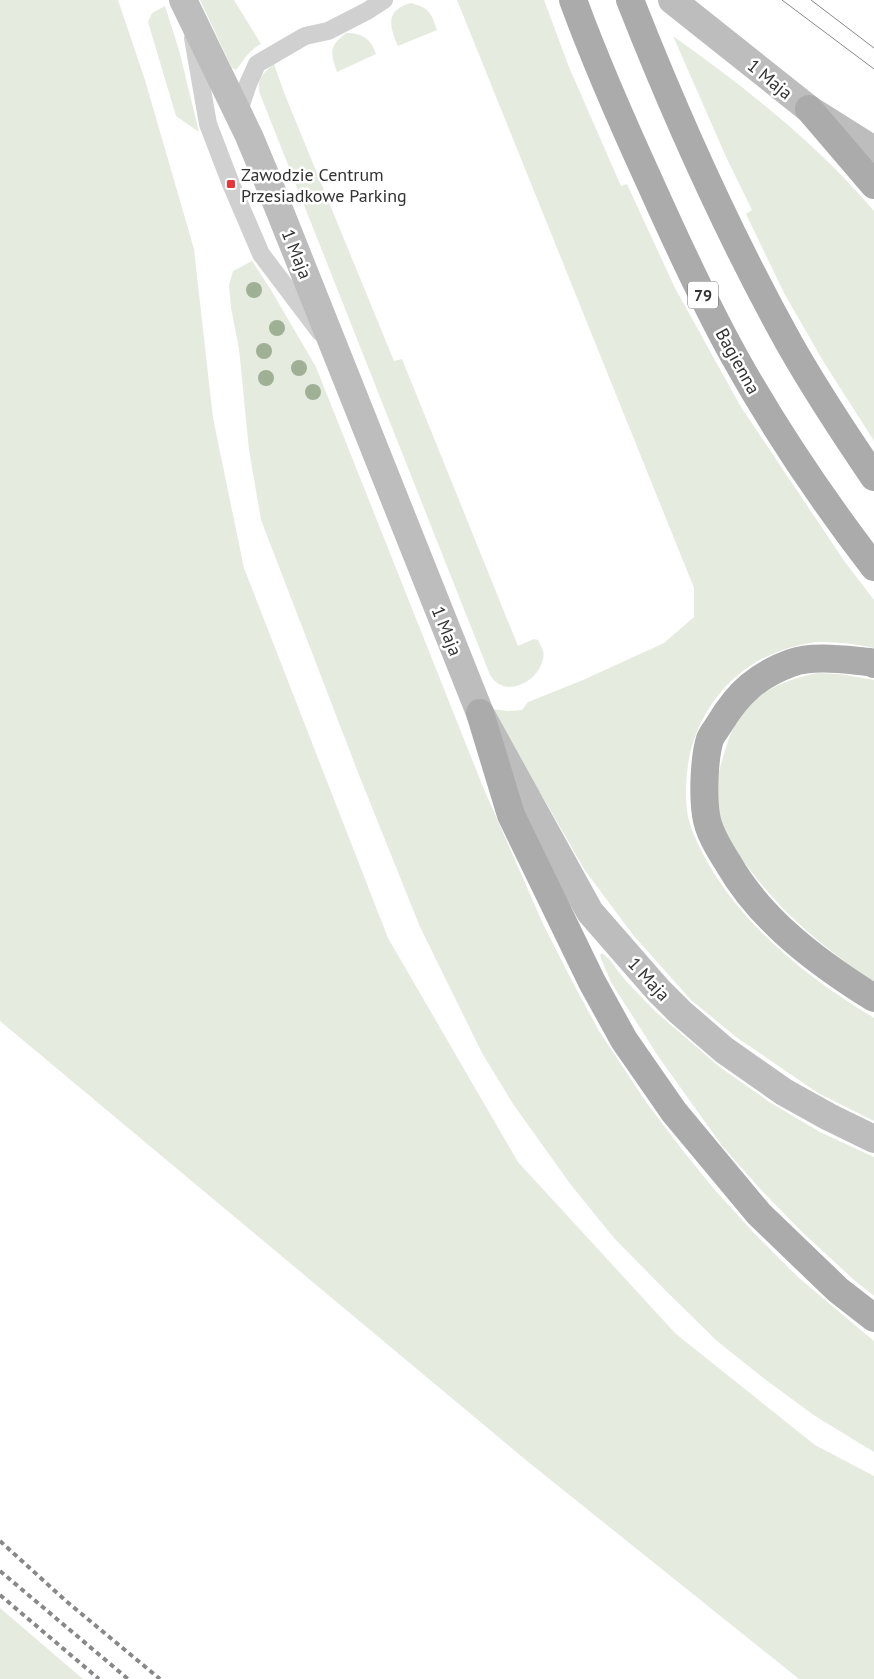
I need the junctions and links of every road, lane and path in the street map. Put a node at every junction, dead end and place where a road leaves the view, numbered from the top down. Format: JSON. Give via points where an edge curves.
{"nodes":[{"id":1,"x":384,"y":0,"type":"edge"},
{"id":2,"x":573,"y":0,"type":"edge"},
{"id":3,"x":630,"y":0,"type":"edge"},
{"id":4,"x":672,"y":0,"type":"edge"},
{"id":5,"x":186,"y":6,"type":"edge"},
{"id":6,"x":809,"y":109,"type":"junction"},
{"id":7,"x":238,"y":114,"type":"junction"},
{"id":8,"x":874,"y":150,"type":"edge"},
{"id":9,"x":874,"y":185,"type":"edge"},
{"id":10,"x":337,"y":354,"type":"junction"},
{"id":11,"x":874,"y":477,"type":"edge"},
{"id":12,"x":874,"y":567,"type":"edge"},
{"id":13,"x":874,"y":664,"type":"edge"},
{"id":14,"x":480,"y":713,"type":"junction"},
{"id":15,"x":874,"y":998,"type":"edge"},
{"id":16,"x":874,"y":1139,"type":"edge"},
{"id":17,"x":874,"y":1318,"type":"edge"}],
"edges":[{"from":1,"to":7,"type":"lane","via":[[328,31],[305,36],[257,64]]},
{"from":2,"to":12,"type":"main road","name":"Bagienna","number":"79","via":[[646,175],[734,356],[808,474]]},
{"from":3,"to":11,"type":"main road","via":[[711,191],[760,289],[818,392]]},
{"from":4,"to":6,"type":"street","name":"1 Maja"},
{"from":5,"to":7,"type":"street","name":"1 Maja"},
{"from":5,"to":10,"type":"lane","via":[[208,124],[261,254]]},
{"from":6,"to":8,"type":"street","name":"1 Maja"},
{"from":6,"to":9,"type":"main road"},
{"from":7,"to":10,"type":"street","name":"1 Maja"},
{"from":10,"to":14,"type":"street","name":"1 Maja"},
{"from":13,"to":15,"type":"main road","via":[[827,658],[792,662],[757,679],[732,704],[710,739],[705,773],[706,816],[735,875],[783,931],[830,969]]},
{"from":14,"to":16,"type":"street","name":"1 Maja","via":[[590,912],[658,990],[706,1034],[766,1081]]},
{"from":14,"to":17,"type":"main road","via":[[511,815],[592,982],[624,1040],[674,1112],[759,1214],[838,1290]]}]}
